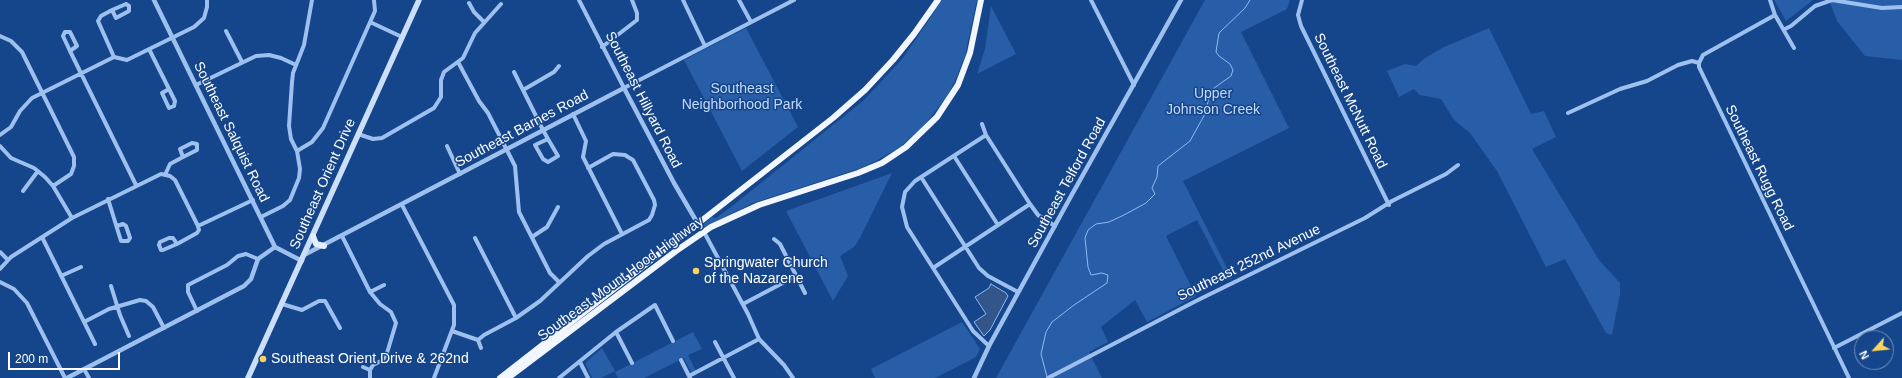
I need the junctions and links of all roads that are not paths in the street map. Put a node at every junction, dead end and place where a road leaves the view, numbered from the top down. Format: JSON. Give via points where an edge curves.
{"nodes":[{"id":1,"x":154,"y":0,"type":"edge"},
{"id":2,"x":207,"y":0,"type":"edge"},
{"id":3,"x":312,"y":0,"type":"edge"},
{"id":4,"x":374,"y":0,"type":"edge"},
{"id":5,"x":419,"y":0,"type":"edge"},
{"id":6,"x":579,"y":0,"type":"edge"},
{"id":7,"x":632,"y":0,"type":"edge"},
{"id":8,"x":683,"y":0,"type":"edge"},
{"id":9,"x":739,"y":0,"type":"edge"},
{"id":10,"x":794,"y":0,"type":"edge"},
{"id":11,"x":938,"y":0,"type":"edge"},
{"id":12,"x":981,"y":0,"type":"edge"},
{"id":13,"x":1091,"y":0,"type":"edge"},
{"id":14,"x":1181,"y":0,"type":"edge"},
{"id":15,"x":1302,"y":0,"type":"edge"},
{"id":16,"x":1770,"y":0,"type":"edge"},
{"id":17,"x":469,"y":3,"type":"dead end"},
{"id":18,"x":501,"y":4,"type":"dead end"},
{"id":19,"x":1902,"y":8,"type":"edge"},
{"id":20,"x":112,"y":10,"type":"dead end"},
{"id":21,"x":1775,"y":15,"type":"junction"},
{"id":22,"x":636,"y":20,"type":"junction"},
{"id":23,"x":642,"y":21,"type":"dead end"},
{"id":24,"x":370,"y":22,"type":"junction"},
{"id":25,"x":484,"y":22,"type":"junction"},
{"id":26,"x":751,"y":22,"type":"junction"},
{"id":27,"x":1785,"y":29,"type":"junction"},
{"id":28,"x":226,"y":31,"type":"dead end"},
{"id":29,"x":0,"y":36,"type":"edge"},
{"id":30,"x":402,"y":37,"type":"junction"},
{"id":31,"x":172,"y":38,"type":"junction"},
{"id":32,"x":705,"y":46,"type":"junction"},
{"id":33,"x":602,"y":47,"type":"junction"},
{"id":34,"x":1794,"y":48,"type":"dead end"},
{"id":35,"x":149,"y":49,"type":"junction"},
{"id":36,"x":70,"y":51,"type":"dead end"},
{"id":37,"x":114,"y":57,"type":"junction"},
{"id":38,"x":242,"y":62,"type":"junction"},
{"id":39,"x":458,"y":62,"type":"junction"},
{"id":40,"x":1699,"y":63,"type":"junction"},
{"id":41,"x":296,"y":65,"type":"junction"},
{"id":42,"x":559,"y":66,"type":"dead end"},
{"id":43,"x":514,"y":72,"type":"dead end"},
{"id":44,"x":81,"y":74,"type":"junction"},
{"id":45,"x":196,"y":85,"type":"junction"},
{"id":46,"x":1134,"y":85,"type":"junction"},
{"id":47,"x":624,"y":88,"type":"junction"},
{"id":48,"x":169,"y":89,"type":"dead end"},
{"id":49,"x":523,"y":90,"type":"junction"},
{"id":50,"x":42,"y":93,"type":"junction"},
{"id":51,"x":1568,"y":113,"type":"dead end"},
{"id":52,"x":573,"y":114,"type":"junction"},
{"id":53,"x":982,"y":124,"type":"dead end"},
{"id":54,"x":543,"y":130,"type":"junction"},
{"id":55,"x":0,"y":134,"type":"edge"},
{"id":56,"x":358,"y":134,"type":"junction"},
{"id":57,"x":986,"y":135,"type":"junction"},
{"id":58,"x":531,"y":137,"type":"junction"},
{"id":59,"x":548,"y":139,"type":"junction"},
{"id":60,"x":535,"y":145,"type":"junction"},
{"id":61,"x":0,"y":146,"type":"edge"},
{"id":62,"x":447,"y":146,"type":"dead end"},
{"id":63,"x":506,"y":150,"type":"junction"},
{"id":64,"x":297,"y":151,"type":"junction"},
{"id":65,"x":954,"y":156,"type":"junction"},
{"id":66,"x":182,"y":157,"type":"junction"},
{"id":67,"x":1458,"y":166,"type":"dead end"},
{"id":68,"x":588,"y":168,"type":"junction"},
{"id":69,"x":38,"y":171,"type":"junction"},
{"id":70,"x":460,"y":174,"type":"junction"},
{"id":71,"x":165,"y":175,"type":"junction"},
{"id":72,"x":921,"y":177,"type":"junction"},
{"id":73,"x":136,"y":185,"type":"junction"},
{"id":74,"x":53,"y":186,"type":"junction"},
{"id":75,"x":23,"y":191,"type":"dead end"},
{"id":76,"x":108,"y":199,"type":"junction"},
{"id":77,"x":253,"y":200,"type":"junction"},
{"id":78,"x":402,"y":204,"type":"junction"},
{"id":79,"x":1030,"y":204,"type":"junction"},
{"id":80,"x":1388,"y":205,"type":"junction"},
{"id":81,"x":558,"y":207,"type":"dead end"},
{"id":82,"x":261,"y":217,"type":"junction"},
{"id":83,"x":72,"y":218,"type":"junction"},
{"id":84,"x":698,"y":224,"type":"junction"},
{"id":85,"x":998,"y":225,"type":"junction"},
{"id":86,"x":117,"y":226,"type":"dead end"},
{"id":87,"x":198,"y":226,"type":"junction"},
{"id":88,"x":1055,"y":226,"type":"junction"},
{"id":89,"x":704,"y":232,"type":"junction"},
{"id":90,"x":622,"y":234,"type":"junction"},
{"id":91,"x":313,"y":236,"type":"junction"},
{"id":92,"x":342,"y":236,"type":"junction"},
{"id":93,"x":42,"y":237,"type":"junction"},
{"id":94,"x":532,"y":237,"type":"junction"},
{"id":95,"x":474,"y":238,"type":"dead end"},
{"id":96,"x":774,"y":240,"type":"dead end"},
{"id":97,"x":177,"y":244,"type":"dead end"},
{"id":98,"x":324,"y":246,"type":"junction"},
{"id":99,"x":965,"y":246,"type":"junction"},
{"id":100,"x":275,"y":247,"type":"junction"},
{"id":101,"x":0,"y":252,"type":"edge"},
{"id":102,"x":303,"y":258,"type":"junction"},
{"id":103,"x":7,"y":259,"type":"junction"},
{"id":104,"x":258,"y":259,"type":"junction"},
{"id":105,"x":664,"y":260,"type":"junction"},
{"id":106,"x":81,"y":266,"type":"dead end"},
{"id":107,"x":933,"y":268,"type":"junction"},
{"id":108,"x":0,"y":270,"type":"edge"},
{"id":109,"x":61,"y":276,"type":"junction"},
{"id":110,"x":796,"y":276,"type":"junction"},
{"id":111,"x":0,"y":282,"type":"edge"},
{"id":112,"x":559,"y":282,"type":"junction"},
{"id":113,"x":384,"y":285,"type":"dead end"},
{"id":114,"x":111,"y":286,"type":"dead end"},
{"id":115,"x":370,"y":292,"type":"junction"},
{"id":116,"x":1018,"y":292,"type":"junction"},
{"id":117,"x":805,"y":293,"type":"dead end"},
{"id":118,"x":282,"y":304,"type":"junction"},
{"id":119,"x":742,"y":304,"type":"junction"},
{"id":120,"x":118,"y":308,"type":"junction"},
{"id":121,"x":302,"y":310,"type":"junction"},
{"id":122,"x":197,"y":311,"type":"junction"},
{"id":123,"x":1902,"y":313,"type":"edge"},
{"id":124,"x":303,"y":315,"type":"dead end"},
{"id":125,"x":516,"y":318,"type":"junction"},
{"id":126,"x":84,"y":322,"type":"junction"},
{"id":127,"x":164,"y":328,"type":"junction"},
{"id":128,"x":340,"y":328,"type":"dead end"},
{"id":129,"x":452,"y":331,"type":"junction"},
{"id":130,"x":616,"y":332,"type":"junction"},
{"id":131,"x":129,"y":336,"type":"dead end"},
{"id":132,"x":759,"y":339,"type":"junction"},
{"id":133,"x":478,"y":340,"type":"junction"},
{"id":134,"x":673,"y":341,"type":"dead end"},
{"id":135,"x":715,"y":342,"type":"dead end"},
{"id":136,"x":95,"y":344,"type":"dead end"},
{"id":137,"x":989,"y":346,"type":"junction"},
{"id":138,"x":481,"y":348,"type":"dead end"},
{"id":139,"x":1834,"y":348,"type":"junction"},
{"id":140,"x":723,"y":358,"type":"junction"},
{"id":141,"x":681,"y":360,"type":"dead end"},
{"id":142,"x":580,"y":362,"type":"junction"},
{"id":143,"x":632,"y":363,"type":"dead end"},
{"id":144,"x":363,"y":367,"type":"dead end"},
{"id":145,"x":84,"y":369,"type":"junction"},
{"id":146,"x":370,"y":370,"type":"junction"},
{"id":147,"x":689,"y":377,"type":"edge"},
{"id":148,"x":66,"y":378,"type":"edge"},
{"id":149,"x":89,"y":378,"type":"edge"},
{"id":150,"x":248,"y":378,"type":"edge"},
{"id":151,"x":370,"y":378,"type":"edge"},
{"id":152,"x":434,"y":378,"type":"edge"},
{"id":153,"x":500,"y":378,"type":"edge"},
{"id":154,"x":508,"y":378,"type":"edge"},
{"id":155,"x":559,"y":378,"type":"edge"},
{"id":156,"x":588,"y":378,"type":"edge"},
{"id":157,"x":734,"y":378,"type":"edge"},
{"id":158,"x":793,"y":378,"type":"edge"},
{"id":159,"x":974,"y":378,"type":"edge"},
{"id":160,"x":1048,"y":378,"type":"edge"},
{"id":161,"x":1849,"y":378,"type":"edge"}],
"edges":[{"from":1,"to":31,"type":"street","name":"Southeast Salquist Road"},
{"from":2,"to":31,"type":"street","via":[[206,13],[200,22]]},
{"from":3,"to":41,"type":"street","via":[[304,45]]},
{"from":4,"to":24,"type":"street","via":[[375,11]]},
{"from":5,"to":30,"type":"main road","name":"Southeast Orient Drive"},
{"from":6,"to":33,"type":"street","name":"Southeast Hillyard Road"},
{"from":7,"to":22,"type":"street","via":[[637,13]]},
{"from":8,"to":32,"type":"street"},
{"from":9,"to":26,"type":"street"},
{"from":10,"to":26,"type":"street","name":"Southeast Barnes Road"},
{"from":11,"to":84,"type":"highway","name":"Southeast Mount Hood Highway","via":[[893,60],[849,104]]},
{"from":12,"to":89,"type":"highway","name":"Southeast Mount Hood Highway","via":[[970,53],[958,84],[937,117],[910,143],[868,169],[759,205]]},
{"from":13,"to":46,"type":"street"},
{"from":14,"to":46,"type":"street","name":"Southeast Telford Road"},
{"from":15,"to":80,"type":"street","name":"Southeast McNutt Road","via":[[1298,15],[1301,26]]},
{"from":16,"to":21,"type":"street"},
{"from":17,"to":25,"type":"street"},
{"from":18,"to":25,"type":"street"},
{"from":19,"to":27,"type":"street","via":[[1882,8],[1832,0],[1815,6]]},
{"from":20,"to":37,"type":"street","via":[[98,21]]},
{"from":21,"to":27,"type":"street"},
{"from":21,"to":40,"type":"street","via":[[1707,52]]},
{"from":22,"to":23,"type":"street"},
{"from":22,"to":33,"type":"street"},
{"from":24,"to":30,"type":"street"},
{"from":24,"to":64,"type":"street","via":[[323,128],[312,142]]},
{"from":25,"to":39,"type":"street"},
{"from":26,"to":32,"type":"street","name":"Southeast Barnes Road"},
{"from":27,"to":34,"type":"street"},
{"from":28,"to":38,"type":"street"},
{"from":29,"to":50,"type":"street","via":[[11,41],[22,52]]},
{"from":30,"to":56,"type":"main road","name":"Southeast Orient Drive"},
{"from":31,"to":35,"type":"street"},
{"from":31,"to":45,"type":"street","name":"Southeast Salquist Road"},
{"from":32,"to":47,"type":"street","name":"Southeast Barnes Road"},
{"from":33,"to":47,"type":"street","name":"Southeast Hillyard Road"},
{"from":35,"to":37,"type":"street","via":[[127,60]]},
{"from":35,"to":48,"type":"street"},
{"from":36,"to":44,"type":"street"},
{"from":37,"to":44,"type":"street"},
{"from":38,"to":41,"type":"street","via":[[256,56],[269,55]]},
{"from":38,"to":45,"type":"street"},
{"from":39,"to":56,"type":"street","via":[[442,76],[441,97],[431,111],[382,138],[373,140]]},
{"from":39,"to":63,"type":"street"},
{"from":40,"to":51,"type":"street","via":[[1692,61],[1678,65],[1647,81],[1620,89]]},
{"from":40,"to":139,"type":"street","name":"Southeast Rugg Road","via":[[1701,73]]},
{"from":41,"to":64,"type":"street","via":[[292,82],[289,126],[291,139]]},
{"from":42,"to":49,"type":"street","via":[[554,72]]},
{"from":43,"to":49,"type":"street"},
{"from":44,"to":50,"type":"street"},
{"from":44,"to":73,"type":"street"},
{"from":45,"to":77,"type":"street","name":"Southeast Salquist Road"},
{"from":46,"to":88,"type":"street","name":"Southeast Telford Road"},
{"from":47,"to":52,"type":"street","name":"Southeast Barnes Road"},
{"from":47,"to":84,"type":"street","name":"Southeast Hillyard Road"},
{"from":49,"to":54,"type":"street"},
{"from":50,"to":55,"type":"street","via":[[25,104],[11,127]]},
{"from":50,"to":74,"type":"street","via":[[74,161],[71,174]]},
{"from":52,"to":54,"type":"street","name":"Southeast Barnes Road"},
{"from":52,"to":68,"type":"street","via":[[586,141],[583,157]]},
{"from":53,"to":57,"type":"street"},
{"from":54,"to":58,"type":"street","name":"Southeast Barnes Road"},
{"from":54,"to":59,"type":"street"},
{"from":56,"to":91,"type":"main road","name":"Southeast Orient Drive"},
{"from":57,"to":65,"type":"street"},
{"from":57,"to":79,"type":"street"},
{"from":58,"to":60,"type":"street"},
{"from":58,"to":63,"type":"street","name":"Southeast Barnes Road"},
{"from":59,"to":60,"type":"street"},
{"from":59,"to":60,"type":"street","via":[[558,156],[556,158],[546,162]]},
{"from":61,"to":69,"type":"street","via":[[11,158]]},
{"from":62,"to":70,"type":"street"},
{"from":63,"to":70,"type":"street","name":"Southeast Barnes Road"},
{"from":63,"to":94,"type":"street","via":[[516,170],[519,212]]},
{"from":64,"to":82,"type":"street","via":[[299,178],[290,200]]},
{"from":65,"to":72,"type":"street"},
{"from":65,"to":85,"type":"street"},
{"from":66,"to":66,"type":"street","via":[[197,150],[195,143],[180,150]]},
{"from":66,"to":71,"type":"street","via":[[170,164]]},
{"from":67,"to":80,"type":"street","name":"Southeast 252nd Avenue"},
{"from":68,"to":90,"type":"street"},
{"from":68,"to":90,"type":"street","via":[[613,154],[625,154],[633,160],[651,193],[655,205],[649,220]]},
{"from":69,"to":74,"type":"street"},
{"from":69,"to":75,"type":"street"},
{"from":70,"to":78,"type":"street","name":"Southeast Barnes Road"},
{"from":71,"to":73,"type":"street"},
{"from":71,"to":87,"type":"street","via":[[175,180]]},
{"from":72,"to":99,"type":"street"},
{"from":72,"to":107,"type":"street","via":[[910,186],[902,200],[902,214],[907,227]]},
{"from":73,"to":76,"type":"street"},
{"from":74,"to":83,"type":"street"},
{"from":76,"to":83,"type":"street"},
{"from":76,"to":86,"type":"street"},
{"from":77,"to":82,"type":"street","name":"Southeast Salquist Road"},
{"from":77,"to":87,"type":"street"},
{"from":78,"to":92,"type":"street","name":"Southeast Barnes Road"},
{"from":78,"to":129,"type":"street","via":[[452,300],[455,315]]},
{"from":79,"to":85,"type":"street"},
{"from":79,"to":88,"type":"street","via":[[1042,218]]},
{"from":80,"to":160,"type":"street","name":"Southeast 252nd Avenue"},
{"from":81,"to":94,"type":"street","via":[[547,227]]},
{"from":82,"to":100,"type":"street","name":"Southeast Salquist Road"},
{"from":83,"to":93,"type":"street"},
{"from":84,"to":105,"type":"highway","via":[[698,229],[669,252]]},
{"from":84,"to":153,"type":"highway","name":"Southeast Mount Hood Highway"},
{"from":85,"to":99,"type":"street"},
{"from":87,"to":97,"type":"street","via":[[197,233]]},
{"from":88,"to":116,"type":"street","name":"Southeast Telford Road"},
{"from":89,"to":105,"type":"highway","name":"Southeast Mount Hood Highway"},
{"from":89,"to":119,"type":"street"},
{"from":90,"to":112,"type":"street","via":[[588,256]]},
{"from":91,"to":98,"type":"main road","via":[[316,244]]},
{"from":91,"to":102,"type":"main road","name":"Southeast Orient Drive"},
{"from":92,"to":98,"type":"street","name":"Southeast Barnes Road"},
{"from":92,"to":115,"type":"street"},
{"from":93,"to":103,"type":"street"},
{"from":93,"to":109,"type":"street"},
{"from":94,"to":112,"type":"street","via":[[550,273]]},
{"from":95,"to":125,"type":"street"},
{"from":96,"to":110,"type":"street","via":[[780,244]]},
{"from":98,"to":102,"type":"street","name":"Southeast Barnes Road"},
{"from":99,"to":107,"type":"street"},
{"from":99,"to":116,"type":"street","via":[[984,273]]},
{"from":100,"to":102,"type":"street","via":[[283,253]]},
{"from":100,"to":104,"type":"street"},
{"from":101,"to":103,"type":"street"},
{"from":102,"to":118,"type":"main road","name":"Southeast Orient Drive"},
{"from":103,"to":108,"type":"street"},
{"from":104,"to":122,"type":"street","via":[[247,284]]},
{"from":104,"to":122,"type":"street","via":[[246,254],[238,256],[227,265],[188,285],[188,292]]},
{"from":105,"to":154,"type":"highway","name":"Southeast Mount Hood Highway"},
{"from":106,"to":109,"type":"street"},
{"from":107,"to":137,"type":"street","via":[[973,331]]},
{"from":109,"to":126,"type":"street"},
{"from":110,"to":117,"type":"street"},
{"from":110,"to":119,"type":"street"},
{"from":111,"to":148,"type":"street","via":[[14,289],[27,303]]},
{"from":112,"to":125,"type":"street","via":[[540,301]]},
{"from":113,"to":115,"type":"street"},
{"from":114,"to":120,"type":"street"},
{"from":115,"to":146,"type":"street","via":[[391,312],[396,323],[387,353],[383,360]]},
{"from":116,"to":137,"type":"street","name":"Southeast Telford Road"},
{"from":118,"to":121,"type":"street"},
{"from":118,"to":150,"type":"main road","name":"Southeast Orient Drive"},
{"from":119,"to":132,"type":"street"},
{"from":120,"to":126,"type":"street","via":[[109,309]]},
{"from":120,"to":127,"type":"street","via":[[135,300],[146,300],[153,306]]},
{"from":120,"to":131,"type":"street"},
{"from":121,"to":124,"type":"street"},
{"from":121,"to":128,"type":"street","via":[[319,301],[325,301]]},
{"from":122,"to":127,"type":"street"},
{"from":123,"to":139,"type":"street"},
{"from":125,"to":133,"type":"street"},
{"from":126,"to":136,"type":"street"},
{"from":127,"to":145,"type":"street"},
{"from":129,"to":133,"type":"street"},
{"from":129,"to":152,"type":"street"},
{"from":130,"to":134,"type":"street","via":[[655,305]]},
{"from":130,"to":142,"type":"street"},
{"from":130,"to":143,"type":"street"},
{"from":132,"to":140,"type":"street"},
{"from":132,"to":158,"type":"street"},
{"from":133,"to":138,"type":"street"},
{"from":135,"to":140,"type":"street"},
{"from":137,"to":159,"type":"street","name":"Southeast Telford Road"},
{"from":139,"to":161,"type":"street","name":"Southeast Rugg Road"},
{"from":140,"to":147,"type":"street"},
{"from":140,"to":157,"type":"street"},
{"from":141,"to":147,"type":"street"},
{"from":142,"to":155,"type":"street"},
{"from":142,"to":156,"type":"street"},
{"from":144,"to":146,"type":"street"},
{"from":145,"to":148,"type":"street"},
{"from":145,"to":149,"type":"street"},
{"from":146,"to":151,"type":"street"}]}
